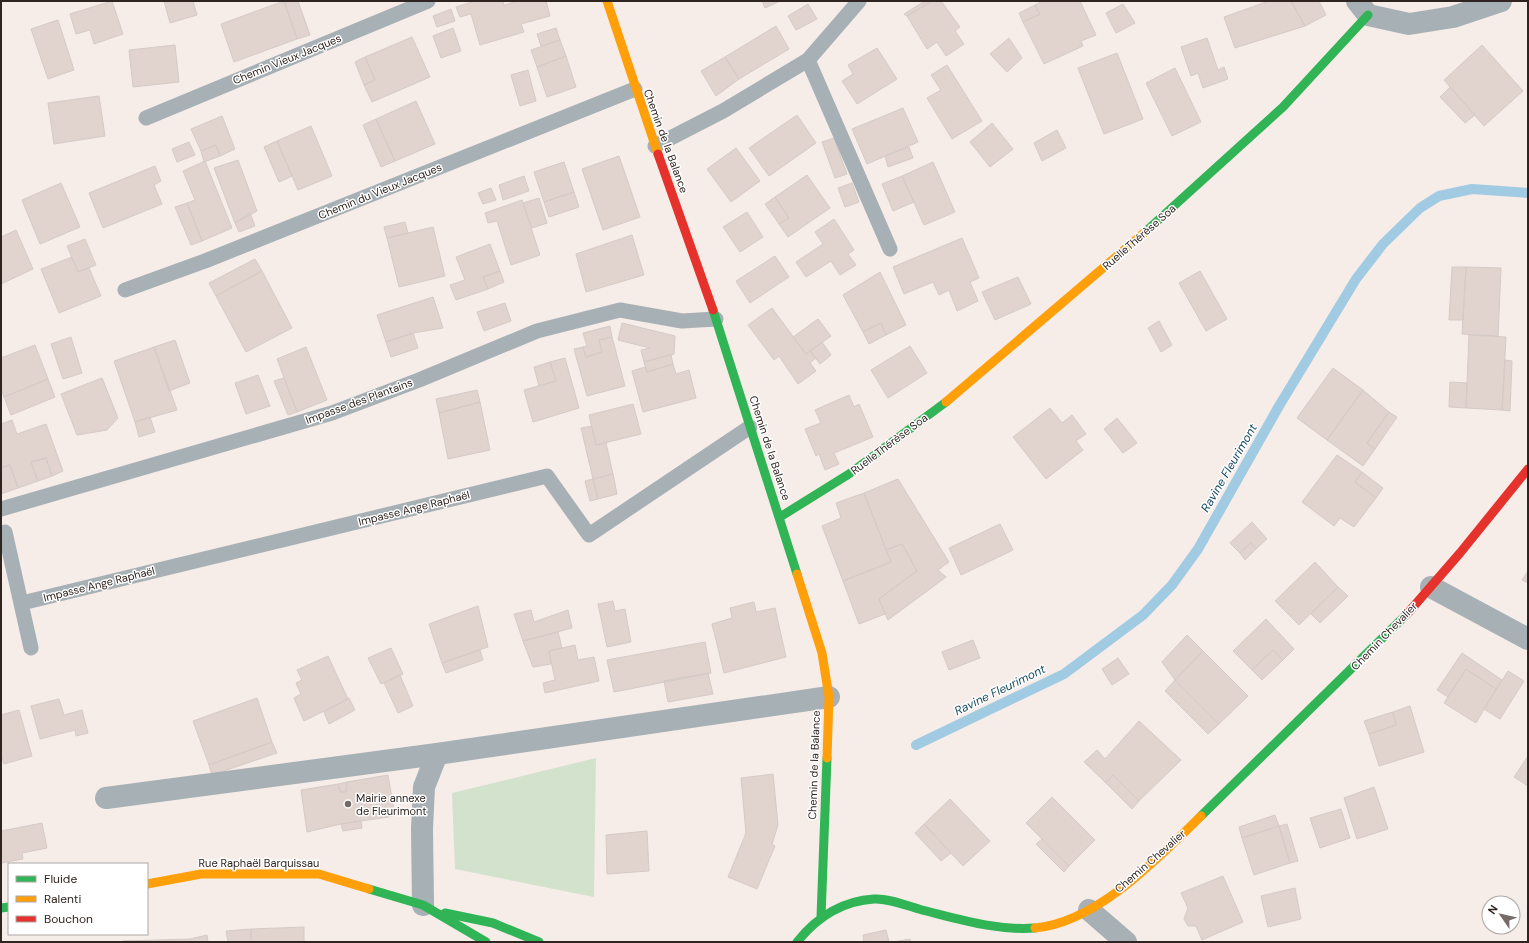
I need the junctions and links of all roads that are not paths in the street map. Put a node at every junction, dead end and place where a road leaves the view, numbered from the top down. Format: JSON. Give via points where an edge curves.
{"nodes":[{"id":1,"x":428,"y":1,"type":"edge"},
{"id":2,"x":607,"y":1,"type":"edge"},
{"id":3,"x":859,"y":1,"type":"edge"},
{"id":4,"x":1500,"y":1,"type":"edge"},
{"id":5,"x":1363,"y":8,"type":"edge"},
{"id":6,"x":808,"y":60,"type":"junction"},
{"id":7,"x":635,"y":89,"type":"junction"},
{"id":8,"x":146,"y":118,"type":"dead end"},
{"id":9,"x":655,"y":146,"type":"junction"},
{"id":10,"x":890,"y":249,"type":"dead end"},
{"id":11,"x":125,"y":290,"type":"dead end"},
{"id":12,"x":716,"y":319,"type":"junction"},
{"id":13,"x":750,"y":426,"type":"junction"},
{"id":14,"x":1528,"y":469,"type":"edge"},
{"id":15,"x":1,"y":509,"type":"edge"},
{"id":16,"x":780,"y":517,"type":"junction"},
{"id":17,"x":5,"y":532,"type":"dead end"},
{"id":18,"x":1431,"y":587,"type":"junction"},
{"id":19,"x":22,"y":603,"type":"junction"},
{"id":20,"x":1528,"y":639,"type":"edge"},
{"id":21,"x":31,"y":648,"type":"dead end"},
{"id":22,"x":829,"y":697,"type":"junction"},
{"id":23,"x":437,"y":754,"type":"junction"},
{"id":24,"x":106,"y":798,"type":"dead end"},
{"id":25,"x":148,"y":884,"type":"edge"},
{"id":26,"x":431,"y":909,"type":"junction"},
{"id":27,"x":1089,"y":910,"type":"junction"},
{"id":28,"x":821,"y":916,"type":"junction"},
{"id":29,"x":486,"y":942,"type":"edge"},
{"id":30,"x":539,"y":942,"type":"edge"},
{"id":31,"x":797,"y":942,"type":"edge"},
{"id":32,"x":1126,"y":942,"type":"edge"}],
"edges":[{"from":1,"to":8,"type":"lane","name":"Chemin Vieux Jacques"},
{"from":2,"to":7,"type":"street","name":"Chemin de la Balance"},
{"from":3,"to":6,"type":"lane"},
{"from":4,"to":5,"type":"street","name":"RuelleThérèse Soa","via":[[1453,17],[1409,24]]},
{"from":5,"to":16,"type":"street","name":"RuelleThérèse Soa","via":[[1283,107],[1076,293],[950,399],[849,474]]},
{"from":6,"to":9,"type":"lane","via":[[723,111]]},
{"from":6,"to":10,"type":"lane"},
{"from":7,"to":9,"type":"street","name":"Chemin de la Balance"},
{"from":7,"to":11,"type":"lane","name":"Chemin du Vieux Jacques","via":[[205,261]]},
{"from":9,"to":12,"type":"street","name":"Chemin de la Balance"},
{"from":12,"to":13,"type":"street","name":"Chemin de la Balance"},
{"from":12,"to":15,"type":"lane","name":"Impasse des Plantains","via":[[682,321],[620,310],[544,329],[332,413]]},
{"from":13,"to":16,"type":"street","name":"Chemin de la Balance"},
{"from":13,"to":19,"type":"lane","name":"Impasse Ange Raphaël","via":[[589,534],[547,476]]},
{"from":14,"to":18,"type":"street","name":"Chemin Chevalier"},
{"from":16,"to":22,"type":"street","name":"Chemin de la Balance","via":[[822,653]]},
{"from":17,"to":19,"type":"lane"},
{"from":18,"to":20,"type":"street"},
{"from":18,"to":27,"type":"street","name":"Chemin Chevalier","via":[[1389,633],[1164,851]]},
{"from":19,"to":21,"type":"lane"},
{"from":22,"to":23,"type":"street"},
{"from":22,"to":28,"type":"street","name":"Chemin de la Balance"},
{"from":23,"to":24,"type":"street"},
{"from":23,"to":26,"type":"street","via":[[424,787],[422,829]]},
{"from":25,"to":26,"type":"street","name":"Rue Raphaël Barquissau","via":[[201,874],[319,874]]},
{"from":26,"to":29,"type":"street","name":"Rue Raphaël Barquissau"},
{"from":26,"to":30,"type":"street","name":"Rue Raphaël Barquissau","via":[[504,926]]},
{"from":27,"to":28,"type":"street","name":"Chemin Chevalier","via":[[1047,927],[981,924],[876,899],[861,900],[837,907]]},
{"from":27,"to":32,"type":"street"},
{"from":28,"to":31,"type":"street","name":"Chemin Chevalier"}]}
